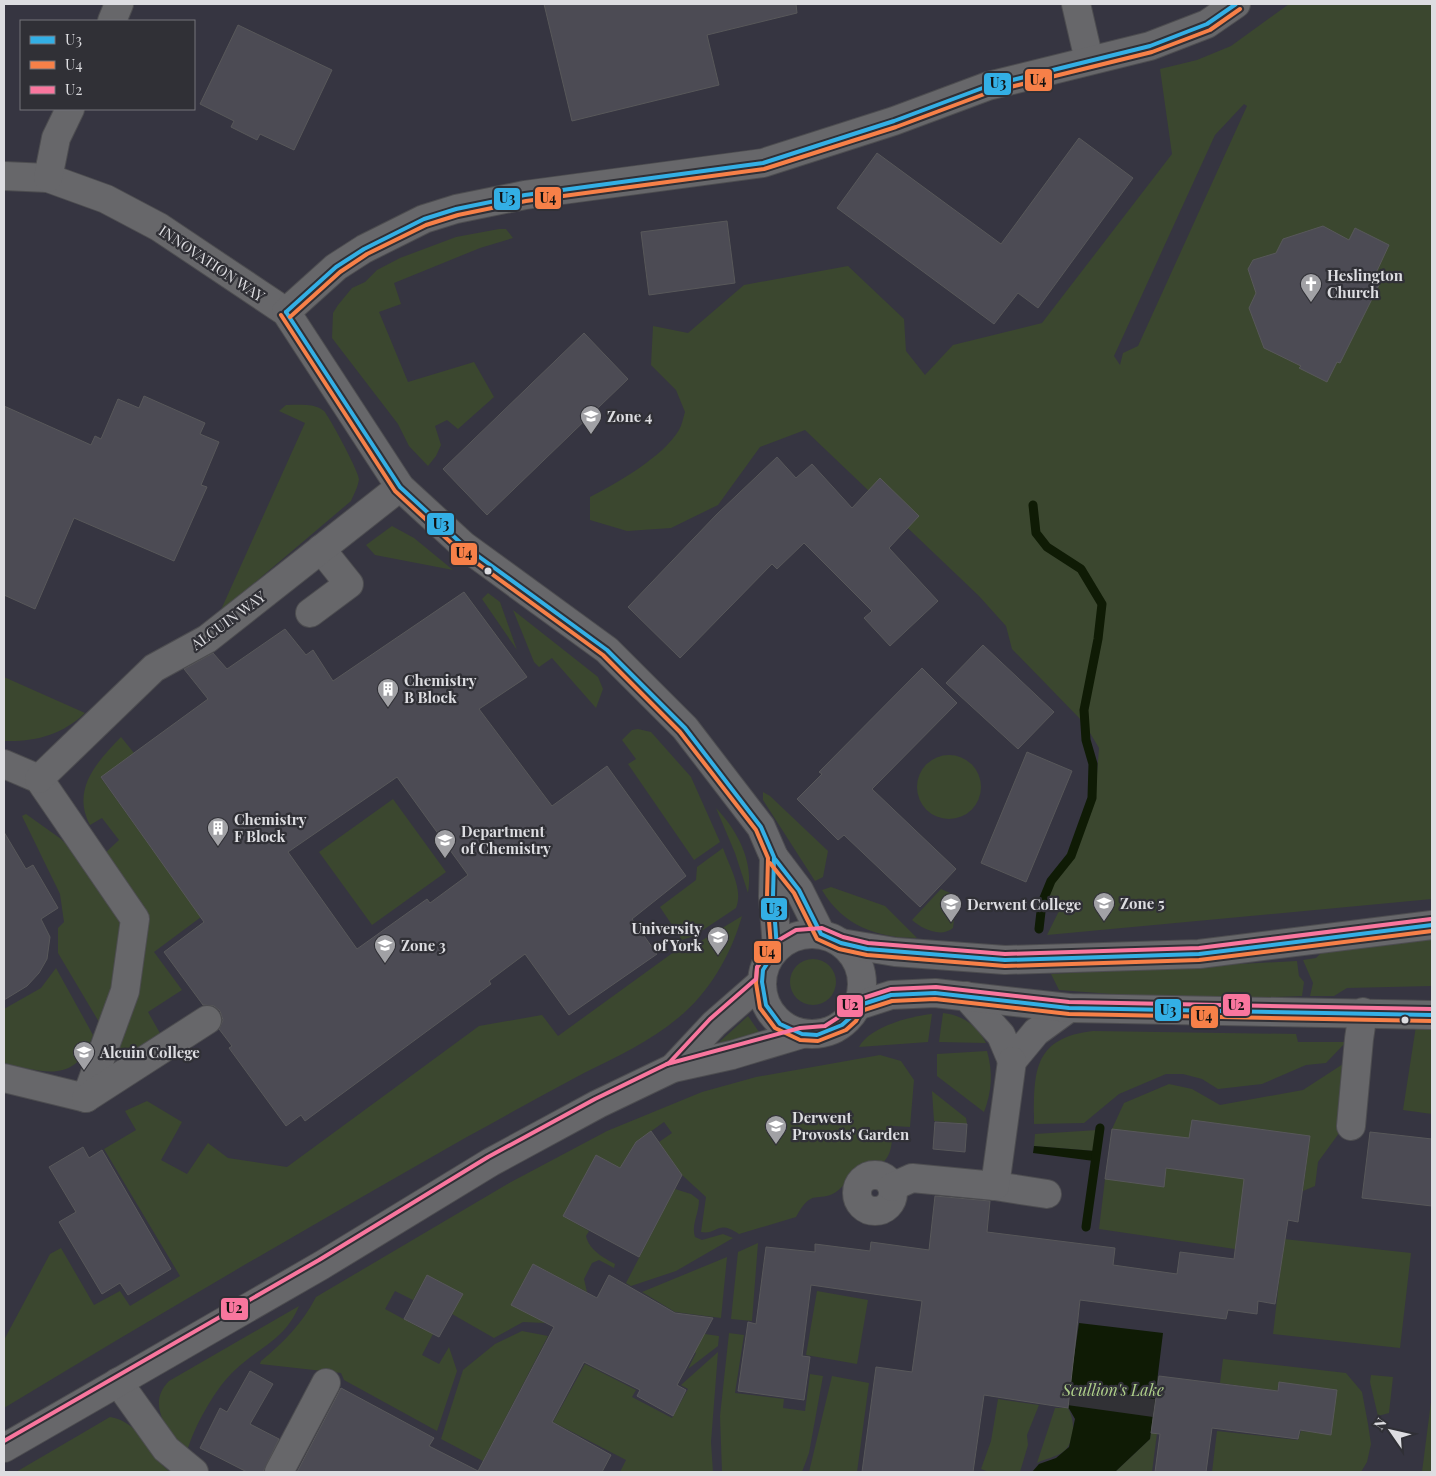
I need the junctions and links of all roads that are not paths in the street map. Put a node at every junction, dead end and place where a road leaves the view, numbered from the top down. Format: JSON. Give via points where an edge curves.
{"nodes":[{"id":1,"x":120,"y":4,"type":"edge"},
{"id":2,"x":1076,"y":4,"type":"edge"},
{"id":3,"x":1236,"y":4,"type":"edge"},
{"id":4,"x":112,"y":20,"type":"edge"},
{"id":5,"x":1089,"y":60,"type":"junction"},
{"id":6,"x":70,"y":110,"type":"edge"},
{"id":7,"x":4,"y":176,"type":"edge"},
{"id":8,"x":48,"y":178,"type":"junction"},
{"id":9,"x":286,"y":312,"type":"junction"},
{"id":10,"x":400,"y":487,"type":"junction"},
{"id":11,"x":321,"y":549,"type":"junction"},
{"id":12,"x":310,"y":613,"type":"dead end"},
{"id":13,"x":4,"y":764,"type":"edge"},
{"id":14,"x":39,"y":779,"type":"junction"},
{"id":15,"x":774,"y":857,"type":"junction"},
{"id":16,"x":1432,"y":926,"type":"edge"},
{"id":17,"x":831,"y":939,"type":"junction"},
{"id":18,"x":777,"y":948,"type":"junction"},
{"id":19,"x":762,"y":982,"type":"junction"},
{"id":20,"x":966,"y":996,"type":"junction"},
{"id":21,"x":857,"y":1006,"type":"junction"},
{"id":22,"x":1069,"y":1008,"type":"junction"},
{"id":23,"x":1363,"y":1012,"type":"junction"},
{"id":24,"x":1432,"y":1015,"type":"edge"},
{"id":25,"x":207,"y":1020,"type":"dead end"},
{"id":26,"x":802,"y":1034,"type":"junction"},
{"id":27,"x":1012,"y":1061,"type":"junction"},
{"id":28,"x":673,"y":1068,"type":"junction"},
{"id":29,"x":4,"y":1078,"type":"edge"},
{"id":30,"x":86,"y":1098,"type":"junction"},
{"id":31,"x":1351,"y":1126,"type":"dead end"},
{"id":32,"x":995,"y":1186,"type":"junction"},
{"id":33,"x":892,"y":1187,"type":"dead end"},
{"id":34,"x":1048,"y":1194,"type":"dead end"},
{"id":35,"x":118,"y":1382,"type":"junction"},
{"id":36,"x":326,"y":1383,"type":"dead end"},
{"id":37,"x":4,"y":1448,"type":"edge"},
{"id":38,"x":194,"y":1472,"type":"edge"},
{"id":39,"x":279,"y":1472,"type":"edge"}],
"edges":[{"from":1,"to":4,"type":"street"},
{"from":2,"to":5,"type":"street"},
{"from":3,"to":5,"type":"street","via":[[1207,24],[1150,46]]},
{"from":5,"to":9,"type":"street","via":[[988,86],[763,163],[525,195],[456,208],[424,219],[364,249],[336,267]]},
{"from":6,"to":8,"type":"street","via":[[56,138]]},
{"from":7,"to":8,"type":"street","name":"INNOVATION WAY"},
{"from":8,"to":9,"type":"street","name":"INNOVATION WAY","via":[[106,199],[159,227]]},
{"from":9,"to":10,"type":"street","name":"INNOVATION WAY"},
{"from":10,"to":11,"type":"street","name":"ALCUIN WAY"},
{"from":10,"to":15,"type":"street","name":"INNOVATION WAY","via":[[463,545],[607,650],[684,728],[761,827]]},
{"from":11,"to":12,"type":"street","via":[[349,584]]},
{"from":11,"to":14,"type":"street","name":"ALCUIN WAY","via":[[207,638],[154,668]]},
{"from":13,"to":14,"type":"street"},
{"from":14,"to":30,"type":"street","via":[[136,919],[125,991]]},
{"from":15,"to":17,"type":"street","name":"INNOVATION WAY"},
{"from":15,"to":18,"type":"street","name":"INNOVATION WAY"},
{"from":16,"to":17,"type":"street","via":[[1199,954],[1004,960],[886,951]]},
{"from":17,"to":18,"type":"street","via":[[797,936]]},
{"from":17,"to":21,"type":"street","via":[[857,960],[863,984]]},
{"from":18,"to":19,"type":"street","via":[[764,970]]},
{"from":19,"to":26,"type":"street","via":[[766,1005],[780,1024]]},
{"from":19,"to":28,"type":"street","via":[[714,1024]]},
{"from":20,"to":21,"type":"street","via":[[909,993]]},
{"from":20,"to":22,"type":"street"},
{"from":20,"to":27,"type":"street","via":[[1002,1035]]},
{"from":21,"to":26,"type":"street","via":[[851,1017],[830,1032]]},
{"from":22,"to":23,"type":"street"},
{"from":22,"to":27,"type":"street","via":[[1036,1032]]},
{"from":23,"to":24,"type":"street"},
{"from":23,"to":31,"type":"street"},
{"from":25,"to":30,"type":"street"},
{"from":26,"to":28,"type":"street"},
{"from":27,"to":32,"type":"street"},
{"from":28,"to":35,"type":"street","via":[[491,1162],[322,1265]]},
{"from":29,"to":30,"type":"street"},
{"from":32,"to":33,"type":"street","via":[[912,1178]]},
{"from":32,"to":34,"type":"street"},
{"from":35,"to":37,"type":"street"},
{"from":35,"to":38,"type":"street","via":[[166,1449]]},
{"from":36,"to":39,"type":"street"}]}
